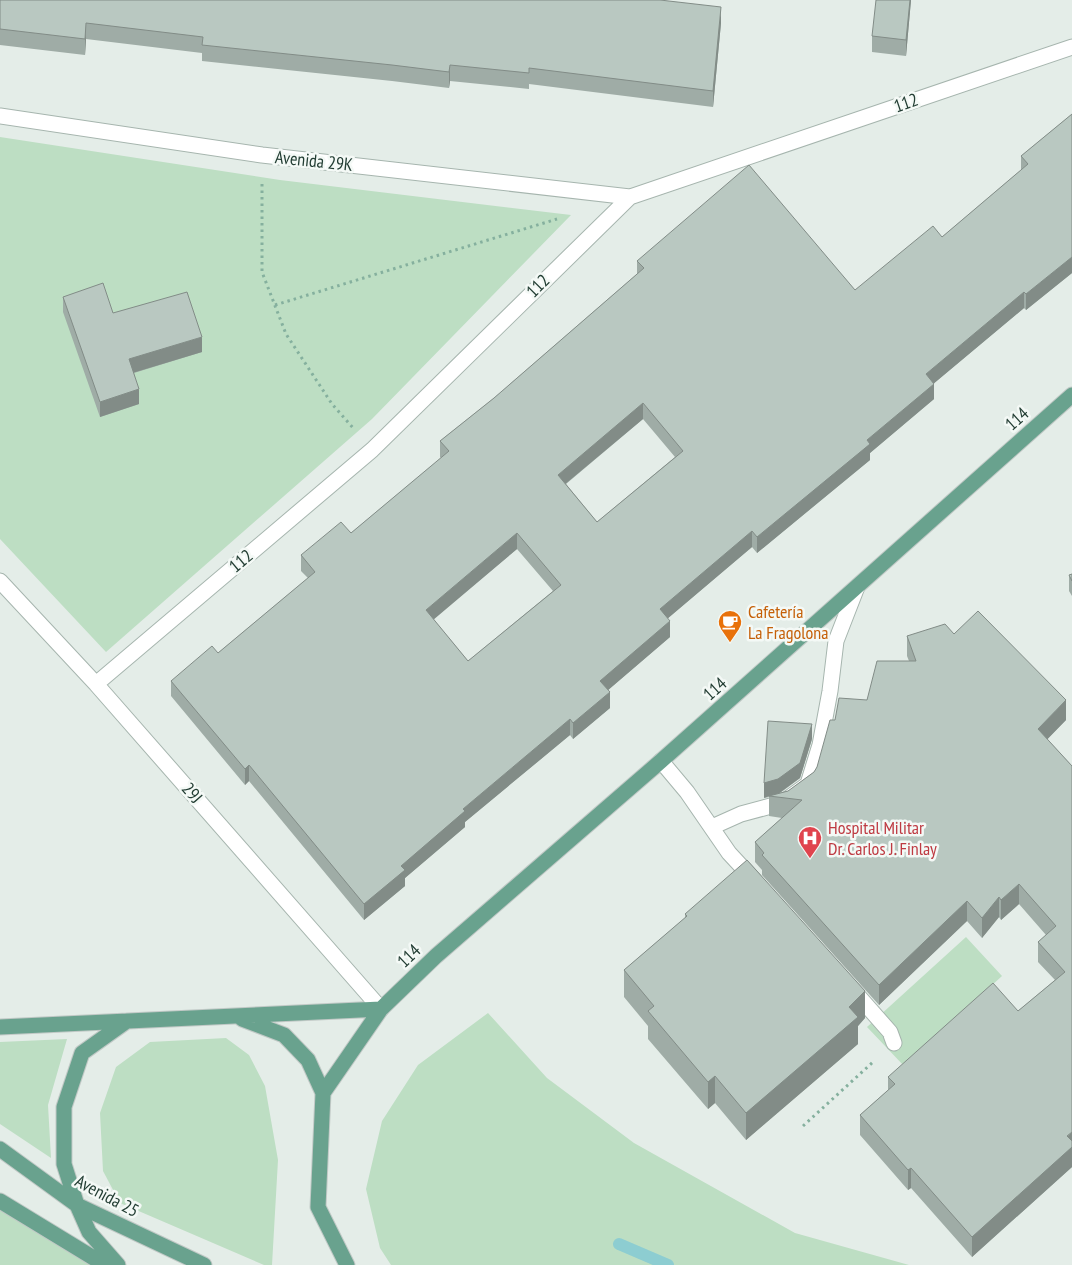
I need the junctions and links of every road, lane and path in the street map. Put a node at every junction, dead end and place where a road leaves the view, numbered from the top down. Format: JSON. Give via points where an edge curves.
{"nodes":[{"id":1,"x":1072,"y":47,"type":"edge"},
{"id":2,"x":0,"y":116,"type":"edge"},
{"id":3,"x":262,"y":155,"type":"junction"},
{"id":4,"x":630,"y":197,"type":"junction"},
{"id":5,"x":561,"y":218,"type":"dead end"},
{"id":6,"x":275,"y":305,"type":"junction"},
{"id":7,"x":1072,"y":395,"type":"edge"},
{"id":8,"x":372,"y":450,"type":"junction"},
{"id":9,"x":0,"y":581,"type":"edge"},
{"id":10,"x":857,"y":587,"type":"junction"},
{"id":11,"x":96,"y":684,"type":"junction"},
{"id":12,"x":661,"y":762,"type":"junction"},
{"id":13,"x":712,"y":827,"type":"junction"},
{"id":14,"x":761,"y":888,"type":"edge"},
{"id":15,"x":845,"y":982,"type":"edge"},
{"id":16,"x":381,"y":1009,"type":"junction"},
{"id":17,"x":235,"y":1016,"type":"junction"},
{"id":18,"x":127,"y":1021,"type":"junction"},
{"id":19,"x":0,"y":1027,"type":"edge"},
{"id":20,"x":894,"y":1044,"type":"joint"},
{"id":21,"x":323,"y":1093,"type":"junction"},
{"id":22,"x":803,"y":1126,"type":"dead end"},
{"id":23,"x":0,"y":1149,"type":"edge"},
{"id":24,"x":0,"y":1201,"type":"edge"},
{"id":25,"x":77,"y":1205,"type":"junction"},
{"id":26,"x":105,"y":1265,"type":"edge"},
{"id":27,"x":118,"y":1265,"type":"edge"},
{"id":28,"x":204,"y":1265,"type":"edge"},
{"id":29,"x":347,"y":1265,"type":"edge"}],
"edges":[{"from":1,"to":4,"type":"street","name":"112"},
{"from":2,"to":3,"type":"street","name":"Avenida 29K"},
{"from":3,"to":4,"type":"street","name":"Avenida 29K"},
{"from":3,"to":6,"type":"path","via":[[262,272]]},
{"from":4,"to":8,"type":"street","name":"112"},
{"from":5,"to":6,"type":"path"},
{"from":6,"to":8,"type":"path","via":[[286,334],[332,404]]},
{"from":7,"to":10,"type":"main road","name":"114"},
{"from":8,"to":11,"type":"street","name":"112"},
{"from":9,"to":11,"type":"street","name":"29J"},
{"from":10,"to":12,"type":"main road","name":"114"},
{"from":10,"to":13,"type":"street","via":[[836,642],[820,744],[808,784],[782,803],[741,814]]},
{"from":11,"to":16,"type":"street","name":"29J"},
{"from":12,"to":13,"type":"street"},
{"from":12,"to":16,"type":"main road","name":"114","via":[[436,956]]},
{"from":13,"to":14,"type":"street","via":[[729,853]]},
{"from":15,"to":20,"type":"street","via":[[890,1032]]},
{"from":16,"to":17,"type":"main road"},
{"from":16,"to":21,"type":"main road","name":"114"},
{"from":17,"to":18,"type":"main road"},
{"from":17,"to":21,"type":"main road","via":[[284,1035],[308,1060]]},
{"from":18,"to":19,"type":"main road"},
{"from":18,"to":25,"type":"main road","via":[[82,1053],[64,1107],[64,1164]]},
{"from":20,"to":22,"type":"path"},
{"from":21,"to":29,"type":"main road","via":[[318,1207]]},
{"from":23,"to":25,"type":"main road","name":"Avenida 25"},
{"from":24,"to":26,"type":"main road"},
{"from":25,"to":27,"type":"main road","via":[[89,1232]]},
{"from":25,"to":28,"type":"main road","name":"Avenida 25"}]}
